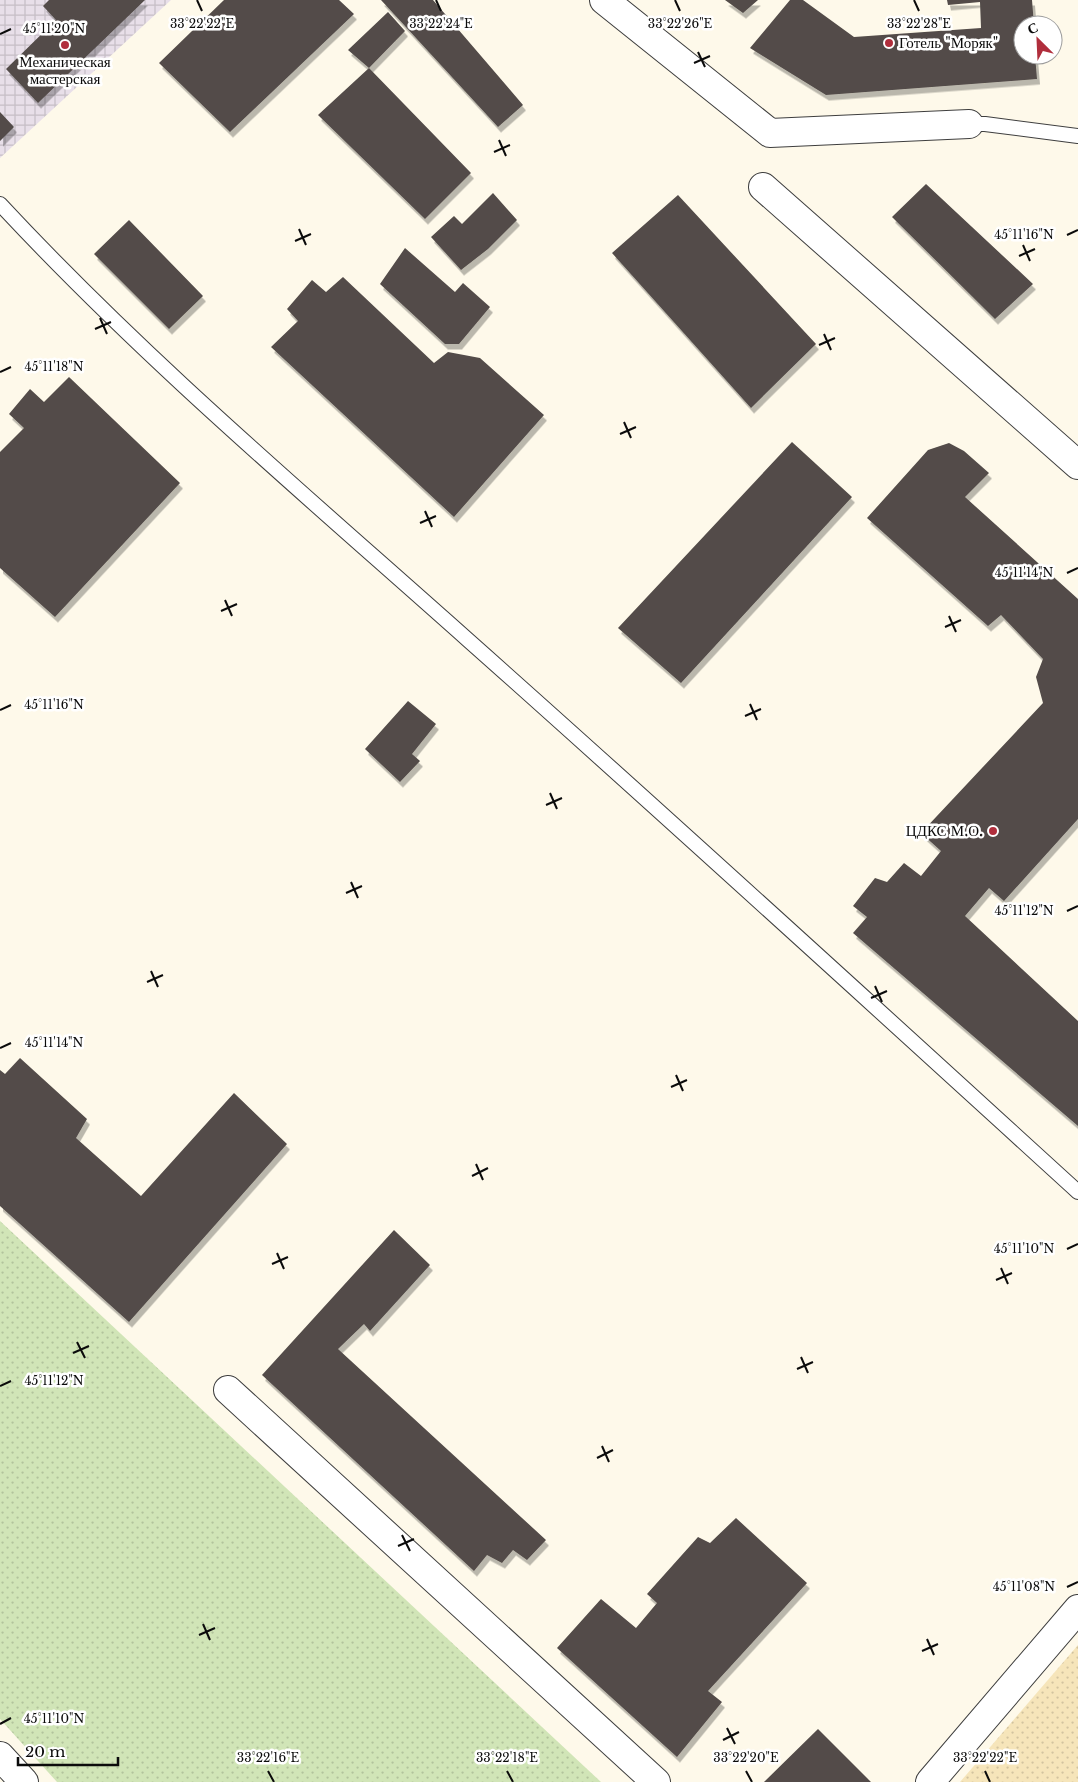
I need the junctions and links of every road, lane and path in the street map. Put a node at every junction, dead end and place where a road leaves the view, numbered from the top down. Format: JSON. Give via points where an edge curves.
{"nodes":[{"id":1,"x":604,"y":0,"type":"edge"},
{"id":2,"x":968,"y":124,"type":"joint"},
{"id":3,"x":1078,"y":136,"type":"edge"},
{"id":4,"x":763,"y":187,"type":"dead end"},
{"id":5,"x":0,"y":204,"type":"edge"},
{"id":6,"x":1078,"y":465,"type":"edge"},
{"id":7,"x":1078,"y":1192,"type":"edge"},
{"id":8,"x":228,"y":1390,"type":"dead end"},
{"id":9,"x":1078,"y":1609,"type":"edge"},
{"id":10,"x":0,"y":1756,"type":"edge"},
{"id":11,"x":24,"y":1782,"type":"edge"},
{"id":12,"x":656,"y":1782,"type":"edge"},
{"id":13,"x":930,"y":1782,"type":"edge"}],
"edges":[{"from":1,"to":2,"type":"street","via":[[770,133]]},
{"from":2,"to":3,"type":"lane"},
{"from":4,"to":6,"type":"street"},
{"from":5,"to":7,"type":"lane","via":[[52,260],[204,404],[696,843]]},
{"from":8,"to":12,"type":"street"},
{"from":9,"to":13,"type":"street"},
{"from":10,"to":11,"type":"street"}]}
